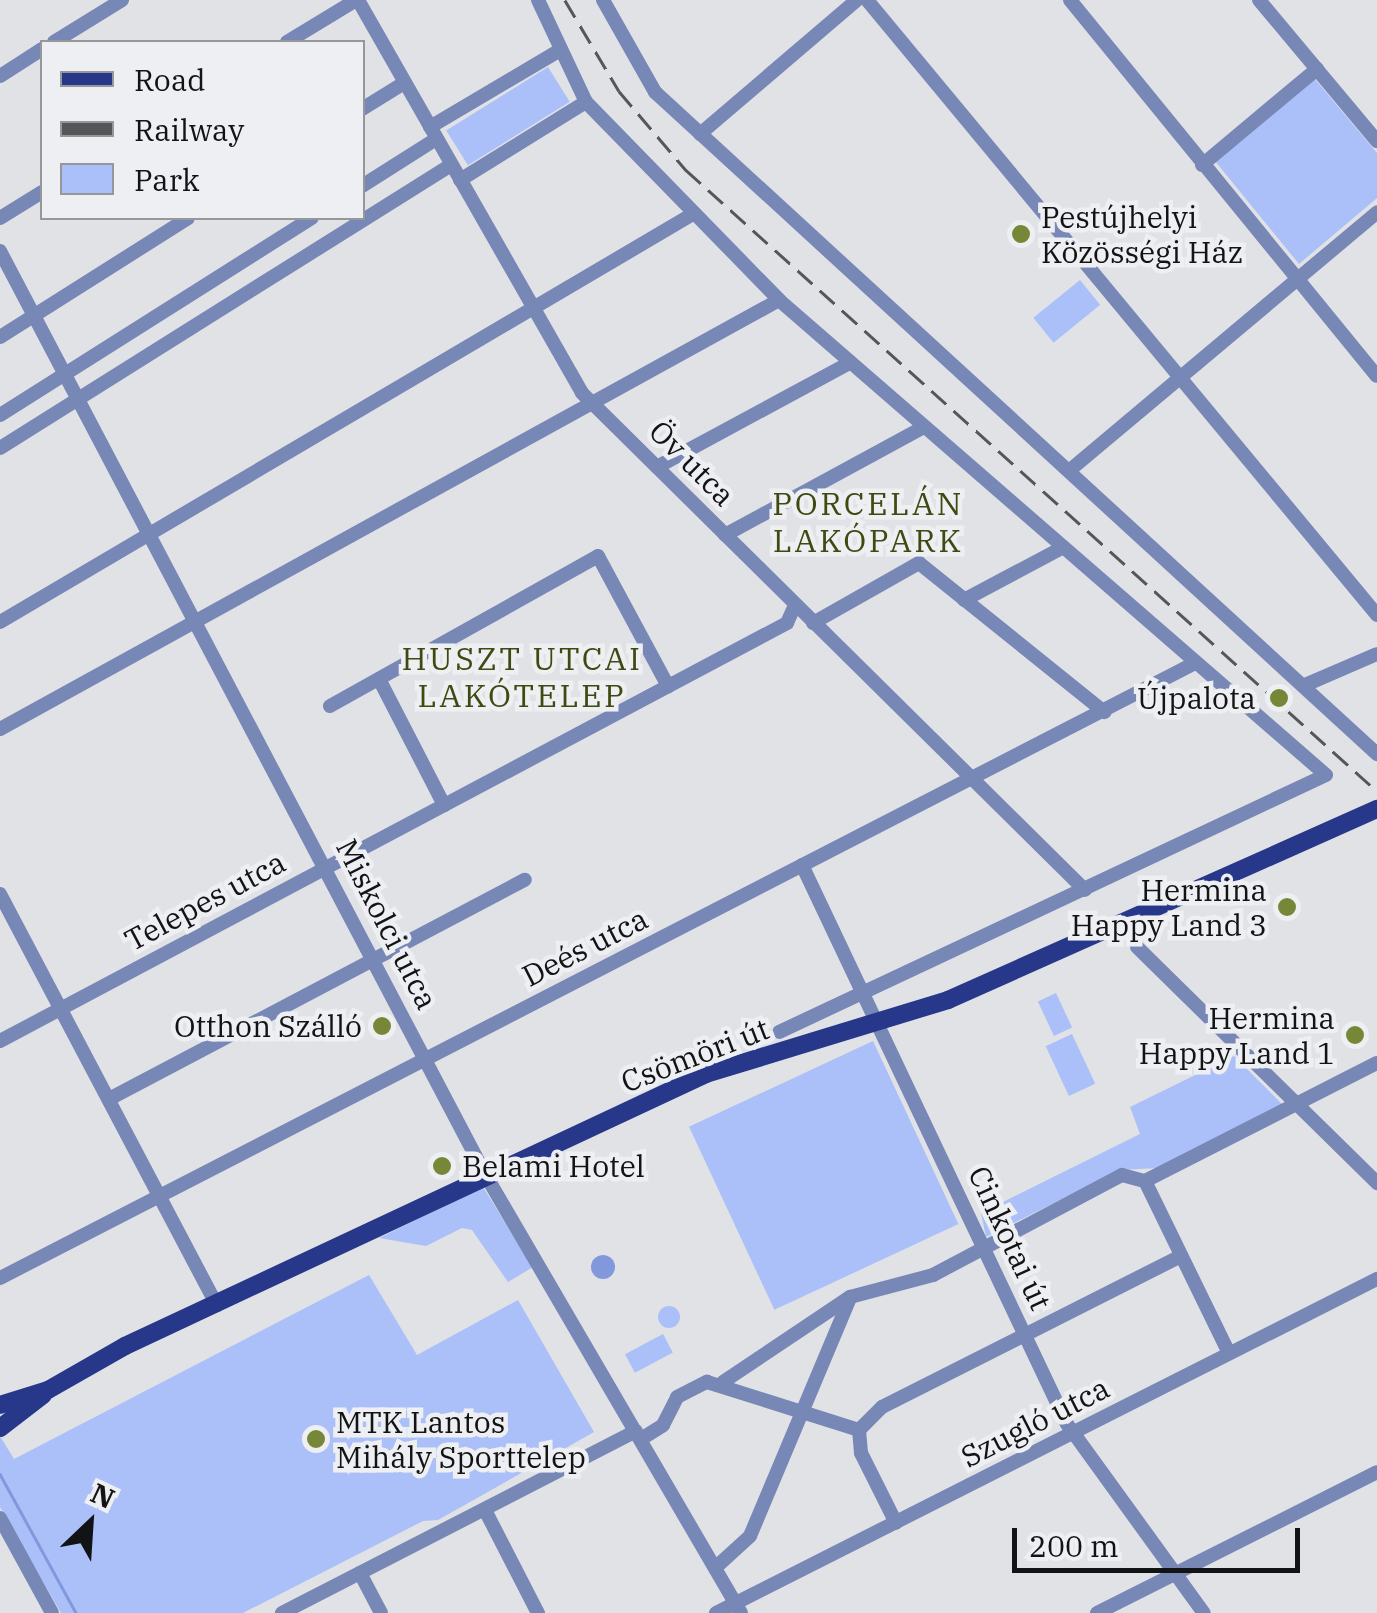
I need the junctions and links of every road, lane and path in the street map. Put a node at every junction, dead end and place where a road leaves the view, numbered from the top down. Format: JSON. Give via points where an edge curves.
{"nodes":[{"id":1,"x":122,"y":0,"type":"edge"},
{"id":2,"x":357,"y":0,"type":"edge"},
{"id":3,"x":538,"y":0,"type":"edge"},
{"id":4,"x":603,"y":0,"type":"edge"},
{"id":5,"x":857,"y":0,"type":"edge"},
{"id":6,"x":868,"y":0,"type":"edge"},
{"id":7,"x":1070,"y":0,"type":"edge"},
{"id":8,"x":1259,"y":0,"type":"edge"},
{"id":9,"x":57,"y":40,"type":"edge"},
{"id":10,"x":289,"y":40,"type":"edge"},
{"id":11,"x":560,"y":50,"type":"junction"},
{"id":12,"x":40,"y":51,"type":"edge"},
{"id":13,"x":1316,"y":69,"type":"junction"},
{"id":14,"x":0,"y":76,"type":"edge"},
{"id":15,"x":404,"y":83,"type":"junction"},
{"id":16,"x":586,"y":102,"type":"junction"},
{"id":17,"x":365,"y":107,"type":"edge"},
{"id":18,"x":433,"y":133,"type":"junction"},
{"id":19,"x":700,"y":134,"type":"junction"},
{"id":20,"x":1377,"y":141,"type":"edge"},
{"id":21,"x":451,"y":165,"type":"junction"},
{"id":22,"x":1202,"y":165,"type":"junction"},
{"id":23,"x":460,"y":180,"type":"junction"},
{"id":24,"x":365,"y":184,"type":"edge"},
{"id":25,"x":40,"y":193,"type":"edge"},
{"id":26,"x":1377,"y":212,"type":"edge"},
{"id":27,"x":693,"y":214,"type":"junction"},
{"id":28,"x":0,"y":218,"type":"edge"},
{"id":29,"x":365,"y":219,"type":"edge"},
{"id":30,"x":185,"y":220,"type":"edge"},
{"id":31,"x":309,"y":220,"type":"edge"},
{"id":32,"x":363,"y":220,"type":"edge"},
{"id":33,"x":0,"y":251,"type":"edge"},
{"id":34,"x":1297,"y":280,"type":"junction"},
{"id":35,"x":779,"y":300,"type":"junction"},
{"id":36,"x":534,"y":310,"type":"junction"},
{"id":37,"x":34,"y":316,"type":"junction"},
{"id":38,"x":0,"y":336,"type":"edge"},
{"id":39,"x":849,"y":363,"type":"junction"},
{"id":40,"x":65,"y":373,"type":"junction"},
{"id":41,"x":1377,"y":376,"type":"edge"},
{"id":42,"x":1180,"y":380,"type":"junction"},
{"id":43,"x":77,"y":400,"type":"junction"},
{"id":44,"x":591,"y":403,"type":"junction"},
{"id":45,"x":0,"y":415,"type":"edge"},
{"id":46,"x":924,"y":427,"type":"junction"},
{"id":47,"x":0,"y":448,"type":"edge"},
{"id":48,"x":657,"y":468,"type":"junction"},
{"id":49,"x":1070,"y":470,"type":"junction"},
{"id":50,"x":150,"y":534,"type":"junction"},
{"id":51,"x":725,"y":535,"type":"junction"},
{"id":52,"x":1062,"y":548,"type":"junction"},
{"id":53,"x":964,"y":600,"type":"junction"},
{"id":54,"x":795,"y":605,"type":"junction"},
{"id":55,"x":1377,"y":615,"type":"edge"},
{"id":56,"x":196,"y":620,"type":"junction"},
{"id":57,"x":0,"y":622,"type":"edge"},
{"id":58,"x":813,"y":622,"type":"junction"},
{"id":59,"x":1377,"y":654,"type":"edge"},
{"id":60,"x":1195,"y":663,"type":"junction"},
{"id":61,"x":379,"y":679,"type":"junction"},
{"id":62,"x":668,"y":686,"type":"junction"},
{"id":63,"x":1305,"y":686,"type":"junction"},
{"id":64,"x":330,"y":706,"type":"dead end"},
{"id":65,"x":1104,"y":712,"type":"junction"},
{"id":66,"x":0,"y":729,"type":"edge"},
{"id":67,"x":1377,"y":754,"type":"edge"},
{"id":68,"x":972,"y":781,"type":"junction"},
{"id":69,"x":444,"y":805,"type":"junction"},
{"id":70,"x":1377,"y":809,"type":"edge"},
{"id":71,"x":802,"y":865,"type":"junction"},
{"id":72,"x":328,"y":868,"type":"junction"},
{"id":73,"x":524,"y":880,"type":"dead end"},
{"id":74,"x":1085,"y":890,"type":"junction"},
{"id":75,"x":0,"y":894,"type":"edge"},
{"id":76,"x":1138,"y":947,"type":"dead end"},
{"id":77,"x":375,"y":960,"type":"junction"},
{"id":78,"x":864,"y":994,"type":"junction"},
{"id":79,"x":61,"y":1008,"type":"junction"},
{"id":80,"x":878,"y":1022,"type":"junction"},
{"id":81,"x":779,"y":1032,"type":"dead end"},
{"id":82,"x":0,"y":1041,"type":"edge"},
{"id":83,"x":427,"y":1060,"type":"junction"},
{"id":84,"x":1377,"y":1063,"type":"edge"},
{"id":85,"x":109,"y":1099,"type":"junction"},
{"id":86,"x":1297,"y":1104,"type":"junction"},
{"id":87,"x":485,"y":1174,"type":"junction"},
{"id":88,"x":1145,"y":1181,"type":"junction"},
{"id":89,"x":1377,"y":1183,"type":"edge"},
{"id":90,"x":160,"y":1196,"type":"junction"},
{"id":91,"x":984,"y":1247,"type":"junction"},
{"id":92,"x":1181,"y":1256,"type":"junction"},
{"id":93,"x":0,"y":1278,"type":"edge"},
{"id":94,"x":1377,"y":1279,"type":"edge"},
{"id":95,"x":850,"y":1297,"type":"junction"},
{"id":96,"x":217,"y":1305,"type":"junction"},
{"id":97,"x":1026,"y":1336,"type":"junction"},
{"id":98,"x":1229,"y":1353,"type":"junction"},
{"id":99,"x":722,"y":1382,"type":"junction"},
{"id":100,"x":48,"y":1390,"type":"junction"},
{"id":101,"x":0,"y":1404,"type":"edge"},
{"id":102,"x":800,"y":1410,"type":"junction"},
{"id":103,"x":1,"y":1428,"type":"edge"},
{"id":104,"x":859,"y":1430,"type":"junction"},
{"id":105,"x":1074,"y":1434,"type":"junction"},
{"id":106,"x":639,"y":1435,"type":"junction"},
{"id":107,"x":1377,"y":1472,"type":"edge"},
{"id":108,"x":486,"y":1512,"type":"junction"},
{"id":109,"x":0,"y":1518,"type":"edge"},
{"id":110,"x":896,"y":1522,"type":"junction"},
{"id":111,"x":716,"y":1568,"type":"junction"},
{"id":112,"x":360,"y":1573,"type":"junction"},
{"id":113,"x":1176,"y":1574,"type":"junction"},
{"id":114,"x":738,"y":1608,"type":"edge"},
{"id":115,"x":52,"y":1613,"type":"edge"},
{"id":116,"x":282,"y":1613,"type":"edge"},
{"id":117,"x":381,"y":1613,"type":"edge"},
{"id":118,"x":538,"y":1613,"type":"edge"},
{"id":119,"x":716,"y":1613,"type":"edge"},
{"id":120,"x":1098,"y":1613,"type":"edge"},
{"id":121,"x":1204,"y":1613,"type":"edge"}],
"edges":[{"from":1,"to":9,"type":"street"},
{"from":2,"to":10,"type":"street"},
{"from":2,"to":15,"type":"street","name":"Öv utca"},
{"from":3,"to":11,"type":"street"},
{"from":4,"to":19,"type":"street","via":[[649,84]]},
{"from":5,"to":19,"type":"street"},
{"from":6,"to":42,"type":"street"},
{"from":7,"to":22,"type":"street"},
{"from":8,"to":13,"type":"street"},
{"from":11,"to":16,"type":"street"},
{"from":11,"to":18,"type":"street"},
{"from":12,"to":14,"type":"street"},
{"from":13,"to":20,"type":"street"},
{"from":13,"to":22,"type":"street"},
{"from":15,"to":17,"type":"street"},
{"from":15,"to":18,"type":"street","name":"Öv utca"},
{"from":16,"to":23,"type":"street"},
{"from":16,"to":27,"type":"street"},
{"from":18,"to":21,"type":"street","name":"Öv utca"},
{"from":18,"to":24,"type":"street"},
{"from":19,"to":49,"type":"street"},
{"from":21,"to":23,"type":"street","name":"Öv utca"},
{"from":21,"to":29,"type":"street"},
{"from":22,"to":34,"type":"street"},
{"from":23,"to":36,"type":"street","name":"Öv utca"},
{"from":25,"to":28,"type":"street"},
{"from":26,"to":34,"type":"street"},
{"from":27,"to":35,"type":"street"},
{"from":27,"to":36,"type":"street"},
{"from":30,"to":37,"type":"street"},
{"from":31,"to":40,"type":"street"},
{"from":32,"to":43,"type":"street"},
{"from":33,"to":37,"type":"street","name":"Miskolci utca"},
{"from":34,"to":41,"type":"street"},
{"from":34,"to":42,"type":"street"},
{"from":35,"to":39,"type":"street"},
{"from":35,"to":44,"type":"street"},
{"from":36,"to":44,"type":"street","name":"Öv utca"},
{"from":36,"to":50,"type":"street"},
{"from":37,"to":38,"type":"street"},
{"from":37,"to":40,"type":"street","name":"Miskolci utca"},
{"from":39,"to":46,"type":"street"},
{"from":39,"to":48,"type":"street"},
{"from":40,"to":43,"type":"street","name":"Miskolci utca"},
{"from":40,"to":45,"type":"street"},
{"from":42,"to":49,"type":"street"},
{"from":42,"to":55,"type":"street"},
{"from":43,"to":47,"type":"street"},
{"from":43,"to":50,"type":"street","name":"Miskolci utca"},
{"from":44,"to":48,"type":"street","name":"Öv utca"},
{"from":44,"to":56,"type":"street"},
{"from":46,"to":51,"type":"street"},
{"from":46,"to":52,"type":"street"},
{"from":48,"to":51,"type":"street","name":"Öv utca"},
{"from":49,"to":63,"type":"street"},
{"from":50,"to":56,"type":"street","name":"Miskolci utca"},
{"from":50,"to":57,"type":"street"},
{"from":51,"to":54,"type":"street","name":"Öv utca"},
{"from":52,"to":53,"type":"street"},
{"from":52,"to":60,"type":"street"},
{"from":53,"to":58,"type":"street","via":[[919,564]]},
{"from":53,"to":65,"type":"street"},
{"from":54,"to":58,"type":"street","name":"Öv utca"},
{"from":54,"to":62,"type":"street","name":"Telepes utca","via":[[787,623]]},
{"from":56,"to":66,"type":"street"},
{"from":56,"to":72,"type":"street","name":"Miskolci utca"},
{"from":58,"to":68,"type":"street","name":"Öv utca"},
{"from":59,"to":63,"type":"street"},
{"from":60,"to":65,"type":"street","name":"Deés utca"},
{"from":60,"to":74,"type":"street","name":"Csömöri út","via":[[1326,775]]},
{"from":61,"to":62,"type":"street","via":[[598,556]]},
{"from":61,"to":64,"type":"street"},
{"from":61,"to":69,"type":"street"},
{"from":62,"to":69,"type":"street","name":"Telepes utca"},
{"from":63,"to":67,"type":"street"},
{"from":65,"to":68,"type":"street","name":"Deés utca"},
{"from":68,"to":71,"type":"street","name":"Deés utca"},
{"from":68,"to":74,"type":"street","name":"Öv utca"},
{"from":69,"to":72,"type":"street","name":"Telepes utca"},
{"from":70,"to":80,"type":"main road","name":"Csömöri út","via":[[948,1000]]},
{"from":71,"to":78,"type":"street","name":"Cinkotai út"},
{"from":71,"to":83,"type":"street","name":"Deés utca"},
{"from":72,"to":77,"type":"street","name":"Miskolci utca"},
{"from":72,"to":79,"type":"street","name":"Telepes utca"},
{"from":73,"to":77,"type":"street"},
{"from":74,"to":78,"type":"street","name":"Csömöri út"},
{"from":75,"to":79,"type":"street"},
{"from":76,"to":86,"type":"street"},
{"from":77,"to":83,"type":"street","name":"Miskolci utca"},
{"from":77,"to":85,"type":"street"},
{"from":78,"to":80,"type":"street","name":"Cinkotai út"},
{"from":78,"to":81,"type":"street","name":"Csömöri út"},
{"from":79,"to":82,"type":"street","name":"Telepes utca"},
{"from":79,"to":85,"type":"street"},
{"from":80,"to":87,"type":"main road","name":"Csömöri út","via":[[706,1074]]},
{"from":80,"to":91,"type":"street","name":"Cinkotai út"},
{"from":83,"to":87,"type":"street","name":"Miskolci utca"},
{"from":83,"to":90,"type":"street","name":"Deés utca"},
{"from":84,"to":86,"type":"street"},
{"from":85,"to":90,"type":"street"},
{"from":86,"to":88,"type":"street"},
{"from":86,"to":89,"type":"street"},
{"from":87,"to":96,"type":"main road","name":"Csömöri út"},
{"from":87,"to":106,"type":"street","name":"Miskolci utca"},
{"from":88,"to":91,"type":"street","via":[[1122,1175]]},
{"from":88,"to":92,"type":"street"},
{"from":90,"to":93,"type":"street","name":"Deés utca"},
{"from":90,"to":96,"type":"street"},
{"from":91,"to":95,"type":"street","via":[[933,1274]]},
{"from":91,"to":97,"type":"street","name":"Cinkotai út"},
{"from":92,"to":97,"type":"street"},
{"from":92,"to":98,"type":"street"},
{"from":94,"to":98,"type":"street","name":"Szugló utca"},
{"from":95,"to":99,"type":"street"},
{"from":95,"to":102,"type":"street"},
{"from":96,"to":100,"type":"main road","name":"Csömöri út"},
{"from":97,"to":104,"type":"street","via":[[882,1408]]},
{"from":97,"to":105,"type":"street","name":"Cinkotai út"},
{"from":98,"to":105,"type":"street","name":"Szugló utca"},
{"from":99,"to":102,"type":"street"},
{"from":99,"to":106,"type":"street","via":[[685,1390],[663,1425]]},
{"from":100,"to":101,"type":"main road","name":"Csömöri út"},
{"from":100,"to":103,"type":"main road","name":"Csömöri út"},
{"from":102,"to":104,"type":"street"},
{"from":102,"to":111,"type":"street","via":[[750,1536]]},
{"from":104,"to":110,"type":"street","via":[[860,1453]]},
{"from":105,"to":110,"type":"street","name":"Szugló utca"},
{"from":105,"to":113,"type":"street","name":"Cinkotai út"},
{"from":106,"to":108,"type":"street"},
{"from":106,"to":111,"type":"street","name":"Miskolci utca"},
{"from":107,"to":113,"type":"street"},
{"from":108,"to":112,"type":"street"},
{"from":108,"to":118,"type":"street"},
{"from":109,"to":115,"type":"street"},
{"from":110,"to":114,"type":"street","name":"Szugló utca"},
{"from":111,"to":114,"type":"street","name":"Miskolci utca"},
{"from":112,"to":116,"type":"street"},
{"from":112,"to":117,"type":"street"},
{"from":113,"to":120,"type":"street"},
{"from":113,"to":121,"type":"street","name":"Cinkotai út"},
{"from":114,"to":119,"type":"street","name":"Szugló utca"}]}
